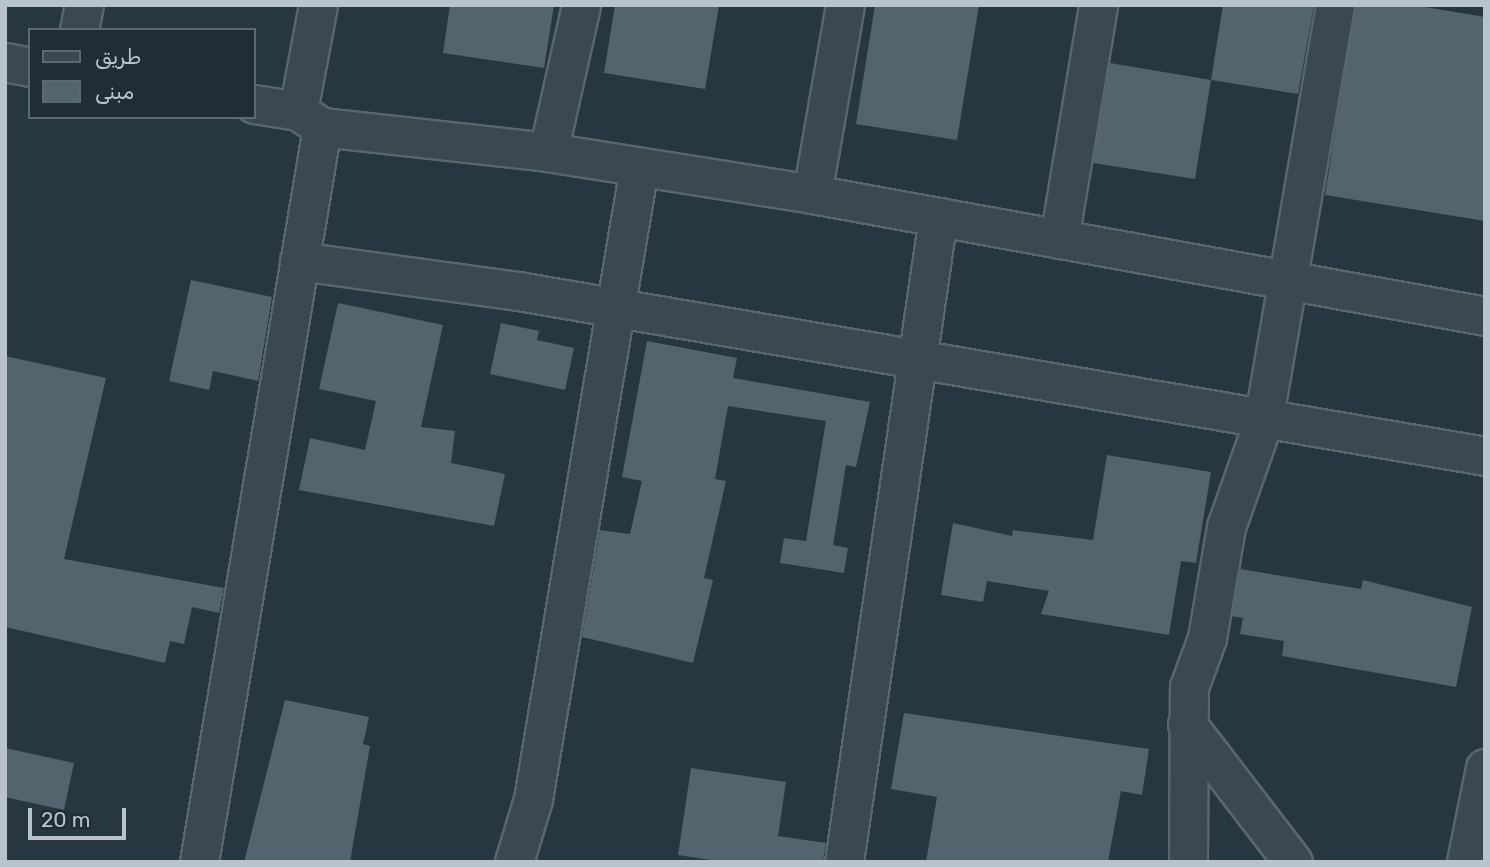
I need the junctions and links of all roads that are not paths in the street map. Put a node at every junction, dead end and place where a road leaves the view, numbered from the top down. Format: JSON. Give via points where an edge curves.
{"nodes":[{"id":1,"x":83,"y":5,"type":"edge"},
{"id":2,"x":318,"y":5,"type":"edge"},
{"id":3,"x":581,"y":5,"type":"edge"},
{"id":4,"x":845,"y":5,"type":"edge"},
{"id":5,"x":1098,"y":5,"type":"edge"},
{"id":6,"x":1335,"y":5,"type":"edge"},
{"id":7,"x":79,"y":28,"type":"edge"},
{"id":8,"x":5,"y":62,"type":"edge"},
{"id":9,"x":28,"y":66,"type":"edge"},
{"id":10,"x":256,"y":105,"type":"edge"},
{"id":11,"x":310,"y":119,"type":"junction"},
{"id":12,"x":548,"y":152,"type":"junction"},
{"id":13,"x":639,"y":167,"type":"junction"},
{"id":14,"x":813,"y":194,"type":"junction"},
{"id":15,"x":938,"y":217,"type":"junction"},
{"id":16,"x":1059,"y":239,"type":"junction"},
{"id":17,"x":299,"y":261,"type":"junction"},
{"id":18,"x":1288,"y":281,"type":"junction"},
{"id":19,"x":615,"y":308,"type":"junction"},
{"id":20,"x":1485,"y":316,"type":"edge"},
{"id":21,"x":918,"y":362,"type":"junction"},
{"id":22,"x":1263,"y":420,"type":"junction"},
{"id":23,"x":1485,"y":456,"type":"edge"},
{"id":24,"x":1187,"y":724,"type":"junction"},
{"id":25,"x":1485,"y":768,"type":"edge"},
{"id":26,"x":199,"y":862,"type":"edge"},
{"id":27,"x":514,"y":862,"type":"edge"},
{"id":28,"x":844,"y":862,"type":"edge"},
{"id":29,"x":1188,"y":862,"type":"edge"},
{"id":30,"x":1293,"y":862,"type":"edge"},
{"id":31,"x":1466,"y":862,"type":"edge"}],
"edges":[{"from":1,"to":7,"type":"street"},
{"from":2,"to":11,"type":"street"},
{"from":3,"to":12,"type":"street"},
{"from":4,"to":14,"type":"street"},
{"from":5,"to":16,"type":"street"},
{"from":6,"to":18,"type":"street"},
{"from":8,"to":9,"type":"street"},
{"from":10,"to":11,"type":"street"},
{"from":11,"to":12,"type":"street"},
{"from":11,"to":17,"type":"street"},
{"from":12,"to":13,"type":"street"},
{"from":13,"to":14,"type":"street"},
{"from":13,"to":19,"type":"street"},
{"from":14,"to":15,"type":"street"},
{"from":15,"to":16,"type":"street"},
{"from":15,"to":21,"type":"street"},
{"from":16,"to":18,"type":"street"},
{"from":17,"to":19,"type":"street"},
{"from":17,"to":26,"type":"street"},
{"from":18,"to":20,"type":"street"},
{"from":18,"to":22,"type":"street"},
{"from":19,"to":21,"type":"street"},
{"from":19,"to":27,"type":"street","via":[[533,799]]},
{"from":21,"to":22,"type":"street"},
{"from":21,"to":28,"type":"street"},
{"from":22,"to":23,"type":"street"},
{"from":22,"to":24,"type":"street","via":[[1226,527],[1207,638],[1189,687]]},
{"from":24,"to":29,"type":"street"},
{"from":24,"to":30,"type":"street"},
{"from":25,"to":31,"type":"street"}]}
